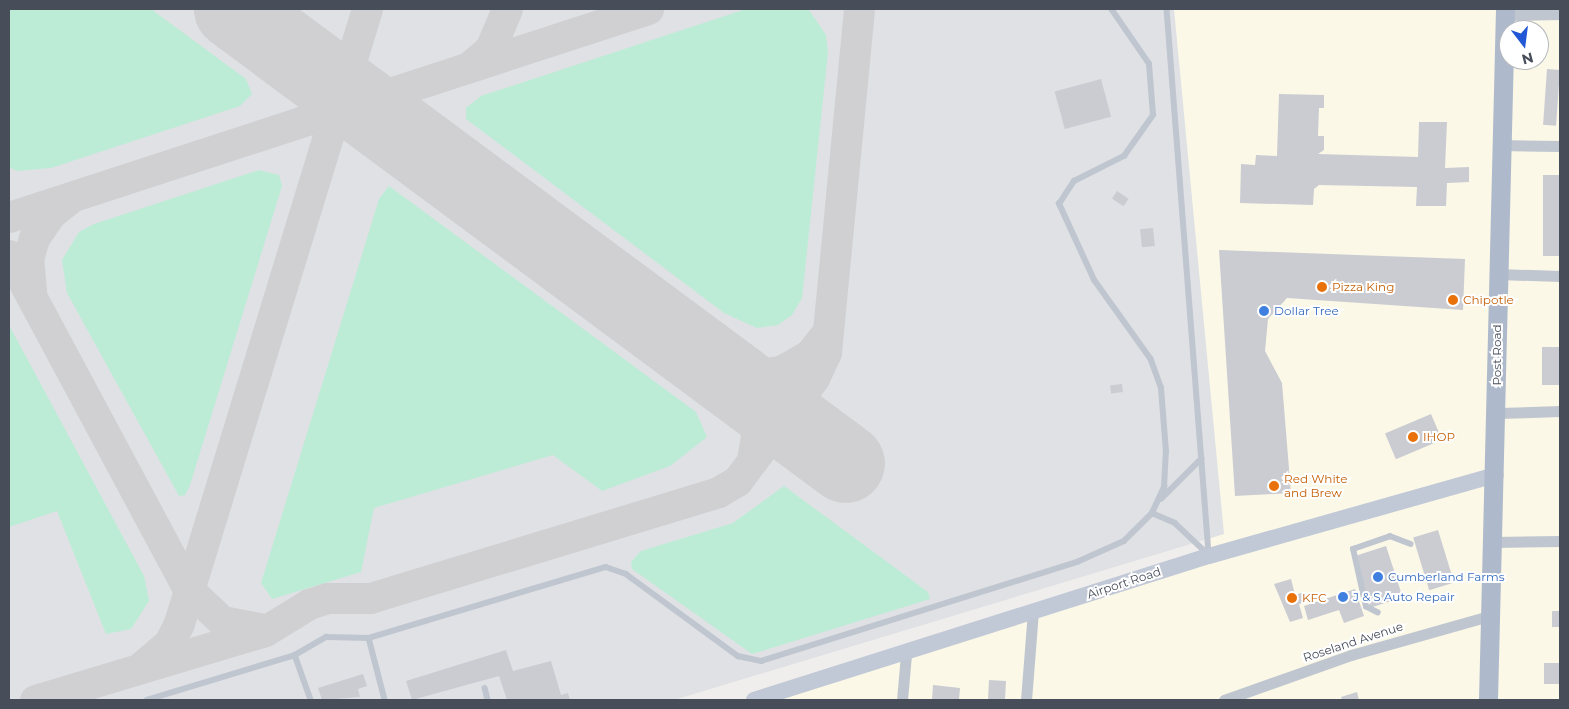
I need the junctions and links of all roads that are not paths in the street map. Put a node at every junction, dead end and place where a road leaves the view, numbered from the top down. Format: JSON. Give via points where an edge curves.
{"nodes":[{"id":1,"x":1111,"y":9,"type":"edge"},
{"id":2,"x":1168,"y":9,"type":"edge"},
{"id":3,"x":1504,"y":12,"type":"edge"},
{"id":4,"x":1560,"y":14,"type":"edge"},
{"id":5,"x":1499,"y":145,"type":"junction"},
{"id":6,"x":1560,"y":146,"type":"edge"},
{"id":7,"x":1497,"y":274,"type":"junction"},
{"id":8,"x":1560,"y":276,"type":"edge"},
{"id":9,"x":1560,"y":411,"type":"edge"},
{"id":10,"x":1498,"y":413,"type":"junction"},
{"id":11,"x":1201,"y":459,"type":"junction"},
{"id":12,"x":1496,"y":474,"type":"junction"},
{"id":13,"x":1159,"y":500,"type":"junction"},
{"id":14,"x":1152,"y":513,"type":"junction"},
{"id":15,"x":1560,"y":541,"type":"edge"},
{"id":16,"x":1493,"y":542,"type":"junction"},
{"id":17,"x":1410,"y":544,"type":"dead end"},
{"id":18,"x":1209,"y":556,"type":"junction"},
{"id":19,"x":1033,"y":612,"type":"junction"},
{"id":20,"x":1378,"y":613,"type":"dead end"},
{"id":21,"x":1492,"y":615,"type":"junction"},
{"id":22,"x":369,"y":638,"type":"junction"},
{"id":23,"x":295,"y":654,"type":"junction"},
{"id":24,"x":906,"y":654,"type":"junction"},
{"id":25,"x":485,"y":688,"type":"dead end"},
{"id":26,"x":147,"y":700,"type":"edge"},
{"id":27,"x":311,"y":700,"type":"edge"},
{"id":28,"x":384,"y":700,"type":"edge"},
{"id":29,"x":488,"y":700,"type":"edge"},
{"id":30,"x":755,"y":700,"type":"edge"},
{"id":31,"x":902,"y":700,"type":"edge"},
{"id":32,"x":1026,"y":700,"type":"edge"},
{"id":33,"x":1224,"y":700,"type":"edge"},
{"id":34,"x":1488,"y":700,"type":"edge"}],
"edges":[{"from":1,"to":13,"type":"lane","via":[[1149,64],[1153,116],[1124,156],[1074,181],[1059,204],[1100,291],[1140,342],[1159,380],[1166,467]]},
{"from":2,"to":11,"type":"lane"},
{"from":3,"to":4,"type":"street"},
{"from":3,"to":5,"type":"main road","name":"Post Road"},
{"from":5,"to":6,"type":"street"},
{"from":5,"to":7,"type":"main road","name":"Post Road"},
{"from":7,"to":8,"type":"street"},
{"from":7,"to":10,"type":"main road","name":"Post Road"},
{"from":9,"to":10,"type":"street"},
{"from":10,"to":12,"type":"main road","name":"Post Road"},
{"from":11,"to":13,"type":"lane"},
{"from":11,"to":18,"type":"lane"},
{"from":12,"to":16,"type":"main road","name":"Post Road"},
{"from":12,"to":18,"type":"main road","name":"Airport Road"},
{"from":13,"to":14,"type":"lane"},
{"from":14,"to":18,"type":"lane","via":[[1175,524]]},
{"from":14,"to":22,"type":"lane","via":[[1106,552],[761,661],[738,656],[626,574],[606,566]]},
{"from":15,"to":16,"type":"street"},
{"from":16,"to":21,"type":"main road","name":"Post Road"},
{"from":17,"to":20,"type":"lane","via":[[1390,536],[1353,548],[1366,607]]},
{"from":18,"to":19,"type":"main road","name":"Airport Road"},
{"from":19,"to":24,"type":"main road","name":"Airport Road"},
{"from":19,"to":32,"type":"street"},
{"from":21,"to":33,"type":"street","name":"Roseland Avenue","via":[[1351,655]]},
{"from":21,"to":34,"type":"main road","name":"Post Road"},
{"from":22,"to":23,"type":"lane","via":[[326,637]]},
{"from":22,"to":28,"type":"lane"},
{"from":23,"to":26,"type":"lane"},
{"from":23,"to":27,"type":"lane"},
{"from":24,"to":30,"type":"main road","name":"Airport Road"},
{"from":24,"to":31,"type":"street"},
{"from":25,"to":29,"type":"lane"}]}
